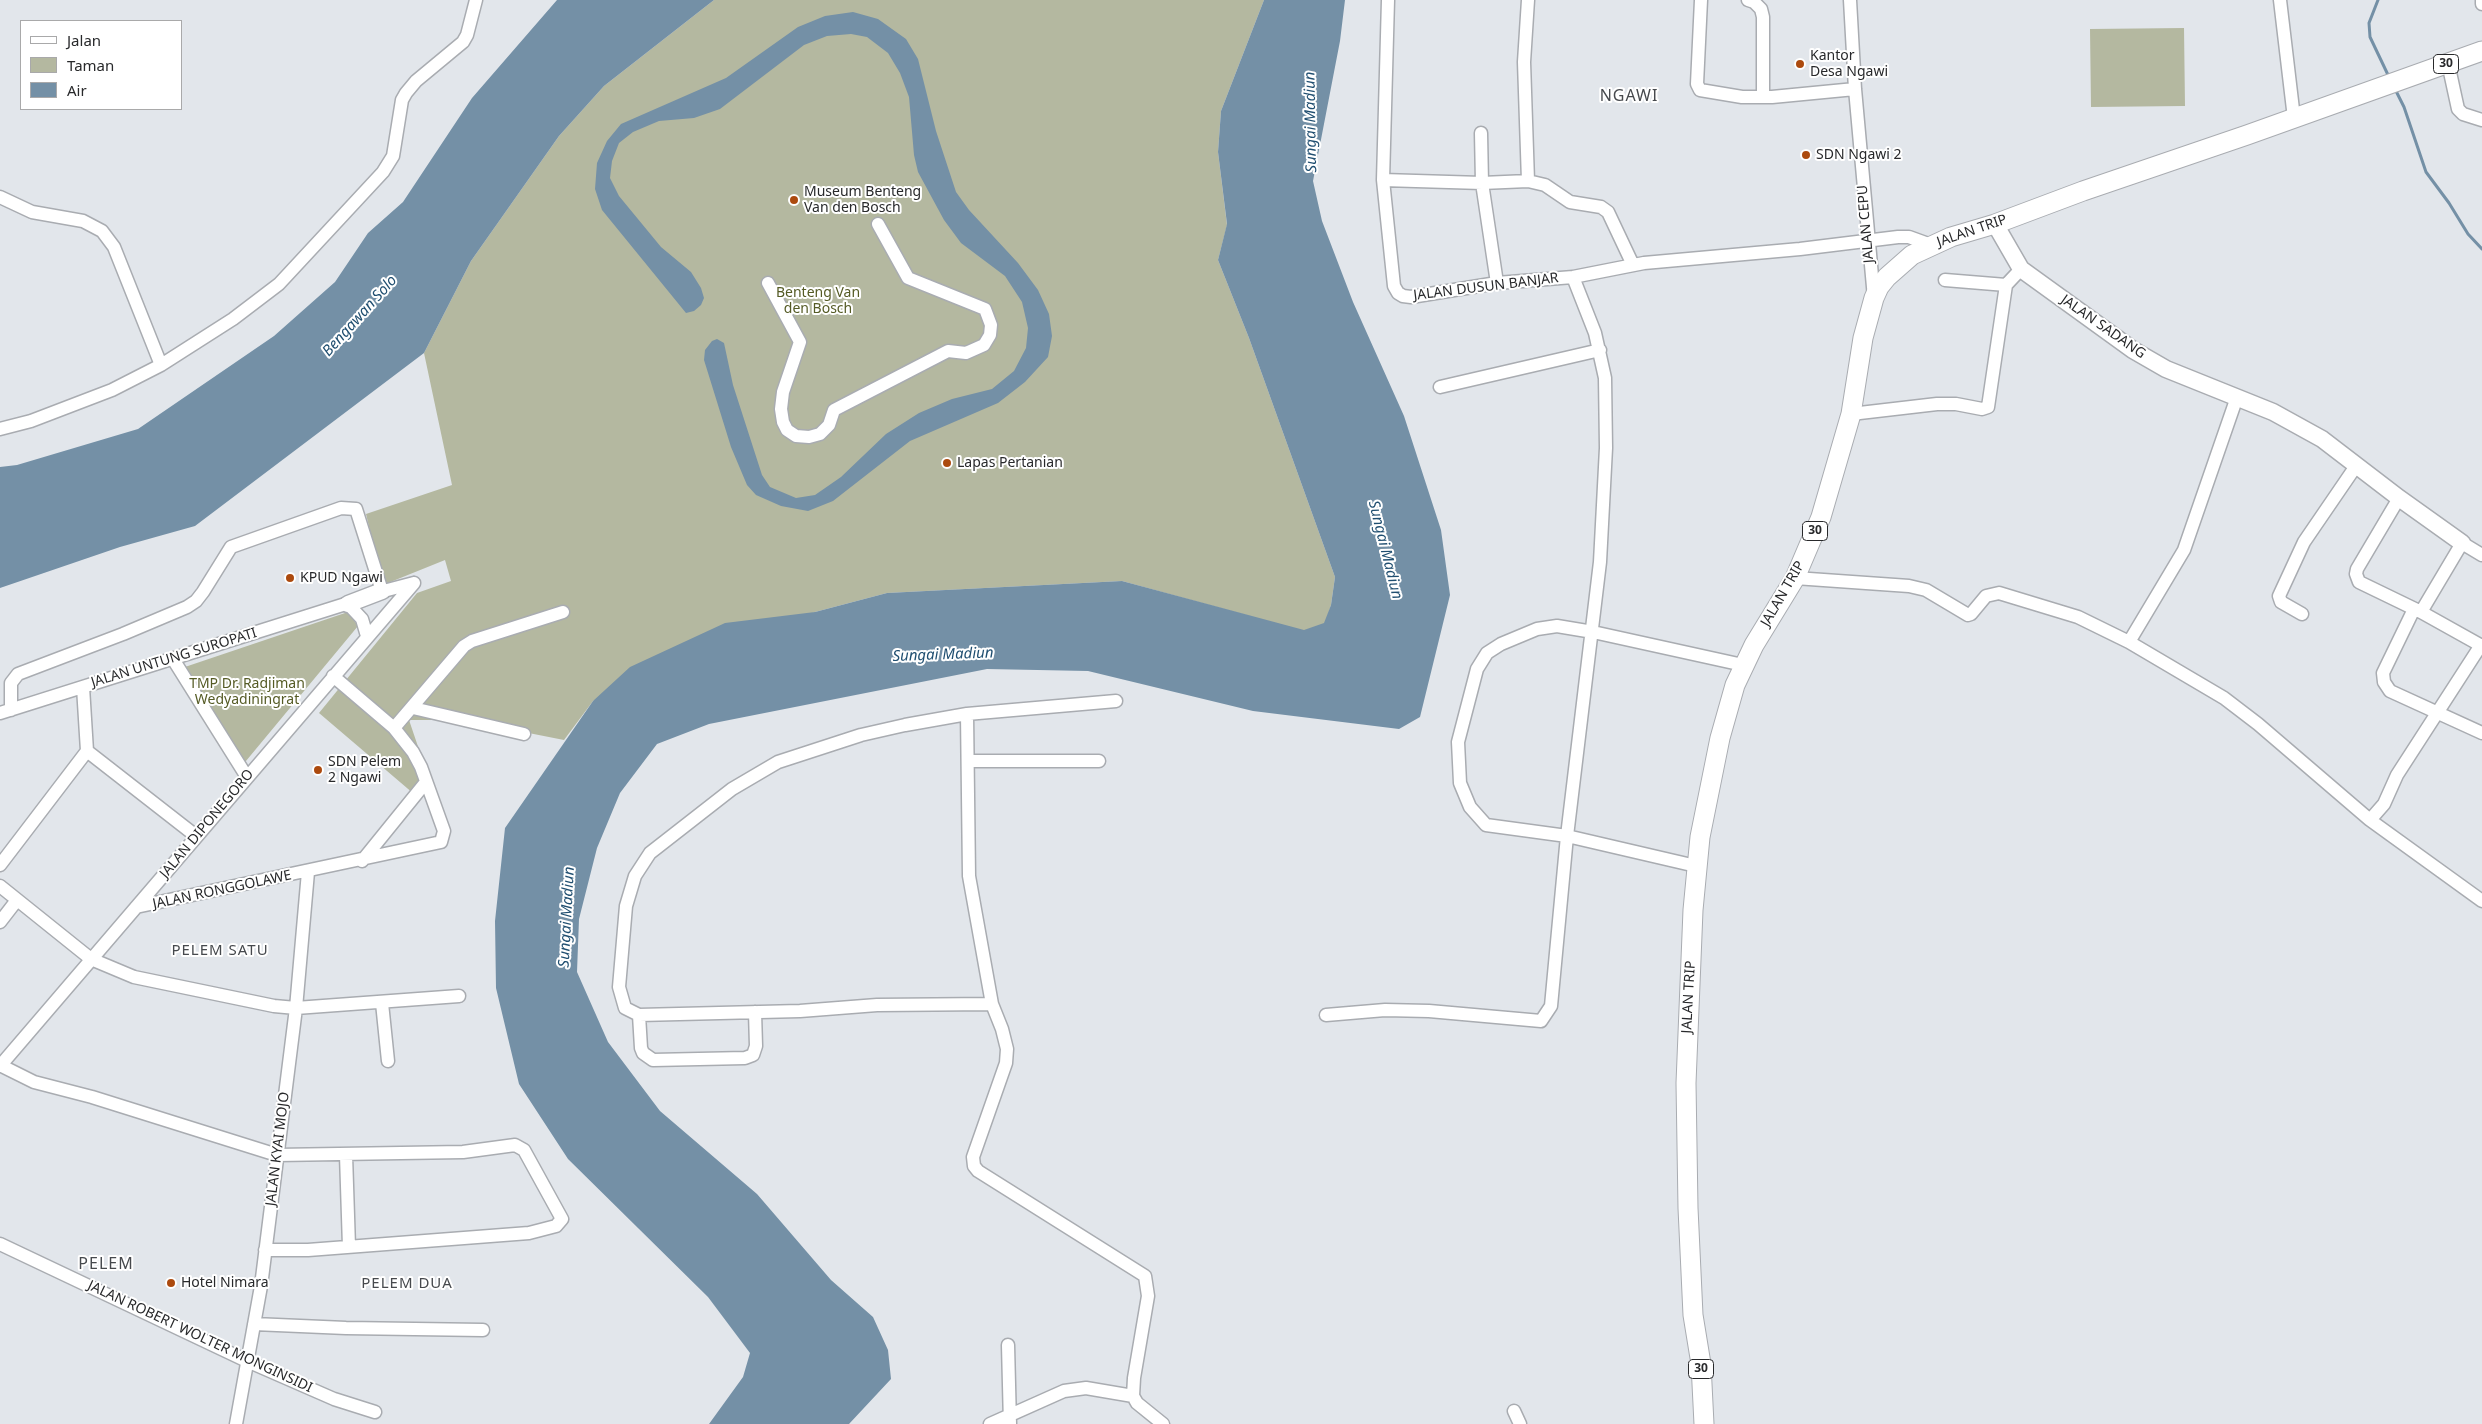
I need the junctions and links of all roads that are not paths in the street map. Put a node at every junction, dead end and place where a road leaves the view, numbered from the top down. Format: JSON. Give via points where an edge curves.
{"nodes":[{"id":1,"x":476,"y":0,"type":"edge"},
{"id":2,"x":1388,"y":0,"type":"edge"},
{"id":3,"x":1528,"y":0,"type":"edge"},
{"id":4,"x":1701,"y":0,"type":"edge"},
{"id":5,"x":1748,"y":0,"type":"edge"},
{"id":6,"x":1850,"y":0,"type":"edge"},
{"id":7,"x":2280,"y":0,"type":"edge"},
{"id":8,"x":2482,"y":51,"type":"edge"},
{"id":9,"x":2448,"y":63,"type":"junction"},
{"id":10,"x":1855,"y":89,"type":"junction"},
{"id":11,"x":1763,"y":97,"type":"junction"},
{"id":12,"x":2294,"y":118,"type":"junction"},
{"id":13,"x":2482,"y":120,"type":"edge"},
{"id":14,"x":1481,"y":133,"type":"dead end"},
{"id":15,"x":1382,"y":180,"type":"junction"},
{"id":16,"x":1528,"y":181,"type":"junction"},
{"id":17,"x":1482,"y":183,"type":"junction"},
{"id":18,"x":0,"y":197,"type":"edge"},
{"id":19,"x":878,"y":224,"type":"dead end"},
{"id":20,"x":1995,"y":224,"type":"junction"},
{"id":21,"x":1867,"y":241,"type":"junction"},
{"id":22,"x":1931,"y":245,"type":"junction"},
{"id":23,"x":1633,"y":266,"type":"junction"},
{"id":24,"x":2021,"y":269,"type":"junction"},
{"id":25,"x":1573,"y":277,"type":"junction"},
{"id":26,"x":1945,"y":280,"type":"dead end"},
{"id":27,"x":768,"y":283,"type":"dead end"},
{"id":28,"x":1497,"y":283,"type":"junction"},
{"id":29,"x":2006,"y":285,"type":"junction"},
{"id":30,"x":1874,"y":298,"type":"junction"},
{"id":31,"x":1600,"y":350,"type":"junction"},
{"id":32,"x":161,"y":366,"type":"junction"},
{"id":33,"x":1440,"y":387,"type":"dead end"},
{"id":34,"x":2237,"y":397,"type":"junction"},
{"id":35,"x":1851,"y":414,"type":"junction"},
{"id":36,"x":0,"y":429,"type":"edge"},
{"id":37,"x":2356,"y":466,"type":"junction"},
{"id":38,"x":2399,"y":498,"type":"junction"},
{"id":39,"x":2462,"y":543,"type":"junction"},
{"id":40,"x":2482,"y":555,"type":"edge"},
{"id":41,"x":1795,"y":578,"type":"junction"},
{"id":42,"x":414,"y":583,"type":"joint"},
{"id":43,"x":382,"y":590,"type":"junction"},
{"id":44,"x":348,"y":604,"type":"junction"},
{"id":45,"x":2418,"y":610,"type":"junction"},
{"id":46,"x":563,"y":612,"type":"dead end"},
{"id":47,"x":2302,"y":614,"type":"dead end"},
{"id":48,"x":1593,"y":632,"type":"junction"},
{"id":49,"x":367,"y":636,"type":"junction"},
{"id":50,"x":2129,"y":642,"type":"junction"},
{"id":51,"x":2481,"y":645,"type":"edge"},
{"id":52,"x":173,"y":659,"type":"junction"},
{"id":53,"x":1743,"y":665,"type":"junction"},
{"id":54,"x":334,"y":676,"type":"junction"},
{"id":55,"x":83,"y":687,"type":"junction"},
{"id":56,"x":1116,"y":701,"type":"dead end"},
{"id":57,"x":413,"y":708,"type":"junction"},
{"id":58,"x":5,"y":711,"type":"edge"},
{"id":59,"x":967,"y":714,"type":"junction"},
{"id":60,"x":2437,"y":714,"type":"junction"},
{"id":61,"x":394,"y":728,"type":"junction"},
{"id":62,"x":2482,"y":733,"type":"edge"},
{"id":63,"x":524,"y":734,"type":"dead end"},
{"id":64,"x":87,"y":751,"type":"junction"},
{"id":65,"x":969,"y":761,"type":"junction"},
{"id":66,"x":1099,"y":761,"type":"dead end"},
{"id":67,"x":247,"y":777,"type":"junction"},
{"id":68,"x":426,"y":782,"type":"junction"},
{"id":69,"x":2370,"y":820,"type":"junction"},
{"id":70,"x":196,"y":836,"type":"junction"},
{"id":71,"x":1567,"y":836,"type":"junction"},
{"id":72,"x":362,"y":861,"type":"junction"},
{"id":73,"x":0,"y":865,"type":"edge"},
{"id":74,"x":1696,"y":866,"type":"junction"},
{"id":75,"x":308,"y":872,"type":"junction"},
{"id":76,"x":0,"y":886,"type":"edge"},
{"id":77,"x":17,"y":900,"type":"junction"},
{"id":78,"x":2482,"y":901,"type":"edge"},
{"id":79,"x":136,"y":908,"type":"junction"},
{"id":80,"x":0,"y":922,"type":"edge"},
{"id":81,"x":91,"y":959,"type":"junction"},
{"id":82,"x":459,"y":996,"type":"dead end"},
{"id":83,"x":382,"y":1002,"type":"junction"},
{"id":84,"x":992,"y":1004,"type":"junction"},
{"id":85,"x":296,"y":1008,"type":"junction"},
{"id":86,"x":755,"y":1012,"type":"junction"},
{"id":87,"x":639,"y":1015,"type":"junction"},
{"id":88,"x":1326,"y":1015,"type":"dead end"},
{"id":89,"x":388,"y":1061,"type":"dead end"},
{"id":90,"x":0,"y":1065,"type":"edge"},
{"id":91,"x":278,"y":1155,"type":"junction"},
{"id":92,"x":346,"y":1155,"type":"junction"},
{"id":93,"x":0,"y":1244,"type":"edge"},
{"id":94,"x":349,"y":1247,"type":"junction"},
{"id":95,"x":265,"y":1250,"type":"junction"},
{"id":96,"x":254,"y":1324,"type":"junction"},
{"id":97,"x":483,"y":1330,"type":"dead end"},
{"id":98,"x":1008,"y":1345,"type":"dead end"},
{"id":99,"x":247,"y":1361,"type":"junction"},
{"id":100,"x":1133,"y":1396,"type":"junction"},
{"id":101,"x":1514,"y":1410,"type":"dead end"},
{"id":102,"x":374,"y":1412,"type":"dead end"},
{"id":103,"x":1011,"y":1420,"type":"edge"},
{"id":104,"x":236,"y":1424,"type":"edge"},
{"id":105,"x":990,"y":1424,"type":"edge"},
{"id":106,"x":1163,"y":1424,"type":"edge"},
{"id":107,"x":1520,"y":1424,"type":"edge"},
{"id":108,"x":1704,"y":1424,"type":"edge"}],
"edges":[{"from":1,"to":32,"type":"street","via":[[463,42],[416,81],[402,100],[393,156],[383,172],[280,284]]},
{"from":2,"to":15,"type":"street","name":"JALAN DUSUN BANJAR"},
{"from":3,"to":16,"type":"street","via":[[1524,62]]},
{"from":4,"to":11,"type":"street","via":[[1697,84],[1700,90]]},
{"from":5,"to":11,"type":"street","via":[[1761,9],[1763,17]]},
{"from":6,"to":10,"type":"street","name":"JALAN CEPU"},
{"from":7,"to":12,"type":"street"},
{"from":8,"to":9,"type":"highway","number":"30"},
{"from":9,"to":12,"type":"highway","name":"JALAN TRIP","number":"30"},
{"from":9,"to":13,"type":"street","via":[[2458,109]]},
{"from":10,"to":11,"type":"street"},
{"from":10,"to":21,"type":"street","name":"JALAN CEPU"},
{"from":12,"to":20,"type":"highway","name":"JALAN TRIP","number":"30"},
{"from":14,"to":17,"type":"street"},
{"from":15,"to":17,"type":"street"},
{"from":15,"to":28,"type":"street","name":"JALAN DUSUN BANJAR","via":[[1394,286],[1398,293],[1411,297]]},
{"from":16,"to":17,"type":"street"},
{"from":16,"to":23,"type":"street","via":[[1545,185],[1575,203],[1604,208]]},
{"from":17,"to":28,"type":"street"},
{"from":18,"to":32,"type":"street","via":[[32,212],[82,221],[102,231],[114,248]]},
{"from":19,"to":27,"type":"street","via":[[908,278],[985,309],[991,325],[984,345],[966,353],[948,350],[834,410],[829,425],[820,434],[796,436],[787,430],[782,410],[784,392],[800,342]]},
{"from":20,"to":22,"type":"highway","name":"JALAN TRIP","number":"30"},
{"from":20,"to":24,"type":"main road","name":"JALAN SADANG"},
{"from":21,"to":22,"type":"street","name":"JALAN DUSUN BANJAR","via":[[1909,237]]},
{"from":21,"to":23,"type":"street","name":"JALAN DUSUN BANJAR"},
{"from":21,"to":30,"type":"street","name":"JALAN CEPU"},
{"from":22,"to":30,"type":"highway","name":"JALAN TRIP","number":"30","via":[[1902,262],[1887,277]]},
{"from":23,"to":25,"type":"street","name":"JALAN DUSUN BANJAR"},
{"from":24,"to":29,"type":"street"},
{"from":24,"to":34,"type":"main road","name":"JALAN SADANG","via":[[2133,350],[2166,369]]},
{"from":25,"to":28,"type":"street","name":"JALAN DUSUN BANJAR"},
{"from":25,"to":31,"type":"street"},
{"from":26,"to":29,"type":"street"},
{"from":29,"to":35,"type":"street","via":[[1988,407],[1937,404]]},
{"from":30,"to":35,"type":"highway","name":"JALAN TRIP","number":"30","via":[[1863,338]]},
{"from":31,"to":33,"type":"street"},
{"from":31,"to":48,"type":"street","via":[[1605,378],[1606,448]]},
{"from":32,"to":36,"type":"street","via":[[112,390],[31,421]]},
{"from":34,"to":37,"type":"main road","name":"JALAN SADANG","via":[[2322,439]]},
{"from":34,"to":50,"type":"street","via":[[2188,542]]},
{"from":35,"to":41,"type":"highway","name":"JALAN TRIP","number":"30","via":[[1821,517]]},
{"from":37,"to":38,"type":"main road","name":"JALAN SADANG"},
{"from":37,"to":47,"type":"street","via":[[2304,542],[2278,596]]},
{"from":38,"to":39,"type":"main road","name":"JALAN SADANG"},
{"from":38,"to":45,"type":"street","via":[[2356,574],[2363,586]]},
{"from":39,"to":40,"type":"street"},
{"from":39,"to":45,"type":"street"},
{"from":41,"to":50,"type":"street","via":[[1909,586],[1926,590],[1968,614],[1986,596],[1999,593],[2078,617]]},
{"from":41,"to":53,"type":"highway","name":"JALAN TRIP","number":"30"},
{"from":42,"to":43,"type":"street","name":"JALAN UNTUNG SUROPATI"},
{"from":42,"to":49,"type":"street","name":"JALAN DIPONEGORO"},
{"from":43,"to":44,"type":"main road","name":"JALAN UNTUNG SUROPATI"},
{"from":43,"to":58,"type":"street","via":[[356,509],[341,508],[231,547],[199,596],[187,607],[22,672],[11,683]]},
{"from":44,"to":49,"type":"street","via":[[362,619]]},
{"from":44,"to":52,"type":"street","name":"JALAN UNTUNG SUROPATI"},
{"from":45,"to":51,"type":"street"},
{"from":45,"to":60,"type":"street","via":[[2383,673],[2384,682],[2390,691]]},
{"from":46,"to":57,"type":"street","via":[[472,641],[456,654]]},
{"from":48,"to":53,"type":"street"},
{"from":48,"to":71,"type":"street"},
{"from":48,"to":71,"type":"street","via":[[1547,626],[1491,649],[1477,669],[1458,742],[1460,783],[1470,807],[1486,825]]},
{"from":49,"to":54,"type":"street","name":"JALAN DIPONEGORO"},
{"from":50,"to":69,"type":"street","via":[[2224,698]]},
{"from":51,"to":60,"type":"street"},
{"from":52,"to":55,"type":"street","name":"JALAN UNTUNG SUROPATI"},
{"from":52,"to":67,"type":"street"},
{"from":53,"to":74,"type":"highway","name":"JALAN TRIP","number":"30","via":[[1727,708]]},
{"from":54,"to":61,"type":"street"},
{"from":54,"to":67,"type":"street","name":"JALAN DIPONEGORO"},
{"from":55,"to":58,"type":"street","name":"JALAN UNTUNG SUROPATI"},
{"from":55,"to":64,"type":"street"},
{"from":56,"to":59,"type":"street"},
{"from":57,"to":61,"type":"street"},
{"from":57,"to":63,"type":"street"},
{"from":59,"to":65,"type":"street"},
{"from":59,"to":87,"type":"street","via":[[861,735],[778,762],[732,790],[650,852],[635,876],[626,906],[620,952],[621,1001],[630,1012]]},
{"from":60,"to":62,"type":"street"},
{"from":60,"to":69,"type":"street","via":[[2398,775],[2384,804]]},
{"from":61,"to":68,"type":"street","via":[[413,752]]},
{"from":64,"to":70,"type":"street"},
{"from":64,"to":73,"type":"street"},
{"from":65,"to":66,"type":"street"},
{"from":65,"to":84,"type":"street","via":[[969,876]]},
{"from":67,"to":70,"type":"street","name":"JALAN DIPONEGORO"},
{"from":68,"to":72,"type":"street"},
{"from":68,"to":72,"type":"street","name":"JALAN RONGGOLAWE","via":[[444,831],[441,842]]},
{"from":69,"to":78,"type":"street"},
{"from":70,"to":79,"type":"street","name":"JALAN DIPONEGORO"},
{"from":71,"to":74,"type":"street"},
{"from":71,"to":88,"type":"street","via":[[1551,1006],[1541,1021],[1385,1010]]},
{"from":72,"to":75,"type":"street","name":"JALAN RONGGOLAWE"},
{"from":74,"to":108,"type":"highway","name":"JALAN TRIP","number":"30","via":[[1686,1083],[1693,1316],[1701,1364]]},
{"from":75,"to":79,"type":"street","name":"JALAN RONGGOLAWE"},
{"from":75,"to":85,"type":"street","name":"JALAN KYAI MOJO"},
{"from":76,"to":77,"type":"street"},
{"from":77,"to":80,"type":"street"},
{"from":77,"to":81,"type":"street"},
{"from":79,"to":81,"type":"street","name":"JALAN DIPONEGORO"},
{"from":81,"to":85,"type":"street","via":[[134,977]]},
{"from":81,"to":90,"type":"street","name":"JALAN DIPONEGORO"},
{"from":82,"to":83,"type":"street"},
{"from":83,"to":85,"type":"street"},
{"from":83,"to":89,"type":"street"},
{"from":84,"to":86,"type":"street","via":[[877,1005]]},
{"from":84,"to":100,"type":"street","via":[[1007,1049],[1006,1063],[973,1157],[974,1166],[1145,1276],[1148,1296]]},
{"from":85,"to":91,"type":"street","name":"JALAN KYAI MOJO"},
{"from":86,"to":87,"type":"street"},
{"from":86,"to":87,"type":"street","via":[[756,1046],[753,1055],[745,1058],[653,1060],[640,1048]]},
{"from":90,"to":91,"type":"street","via":[[34,1082]]},
{"from":91,"to":92,"type":"street"},
{"from":91,"to":95,"type":"street","name":"JALAN KYAI MOJO"},
{"from":92,"to":94,"type":"street"},
{"from":92,"to":94,"type":"street","via":[[463,1152],[515,1145],[527,1154],[562,1219],[556,1226],[529,1233]]},
{"from":93,"to":99,"type":"street","name":"JALAN ROBERT WOLTER MONGINSIDI"},
{"from":94,"to":95,"type":"street"},
{"from":95,"to":96,"type":"street","name":"JALAN KYAI MOJO"},
{"from":96,"to":97,"type":"street"},
{"from":96,"to":99,"type":"street","name":"JALAN KYAI MOJO"},
{"from":98,"to":103,"type":"street"},
{"from":99,"to":102,"type":"street","name":"JALAN ROBERT WOLTER MONGINSIDI"},
{"from":99,"to":104,"type":"street","name":"JALAN KYAI MOJO"},
{"from":100,"to":103,"type":"street","via":[[1086,1388],[1064,1391]]},
{"from":100,"to":106,"type":"street","via":[[1143,1410]]},
{"from":101,"to":107,"type":"street"},
{"from":103,"to":105,"type":"street"}]}
